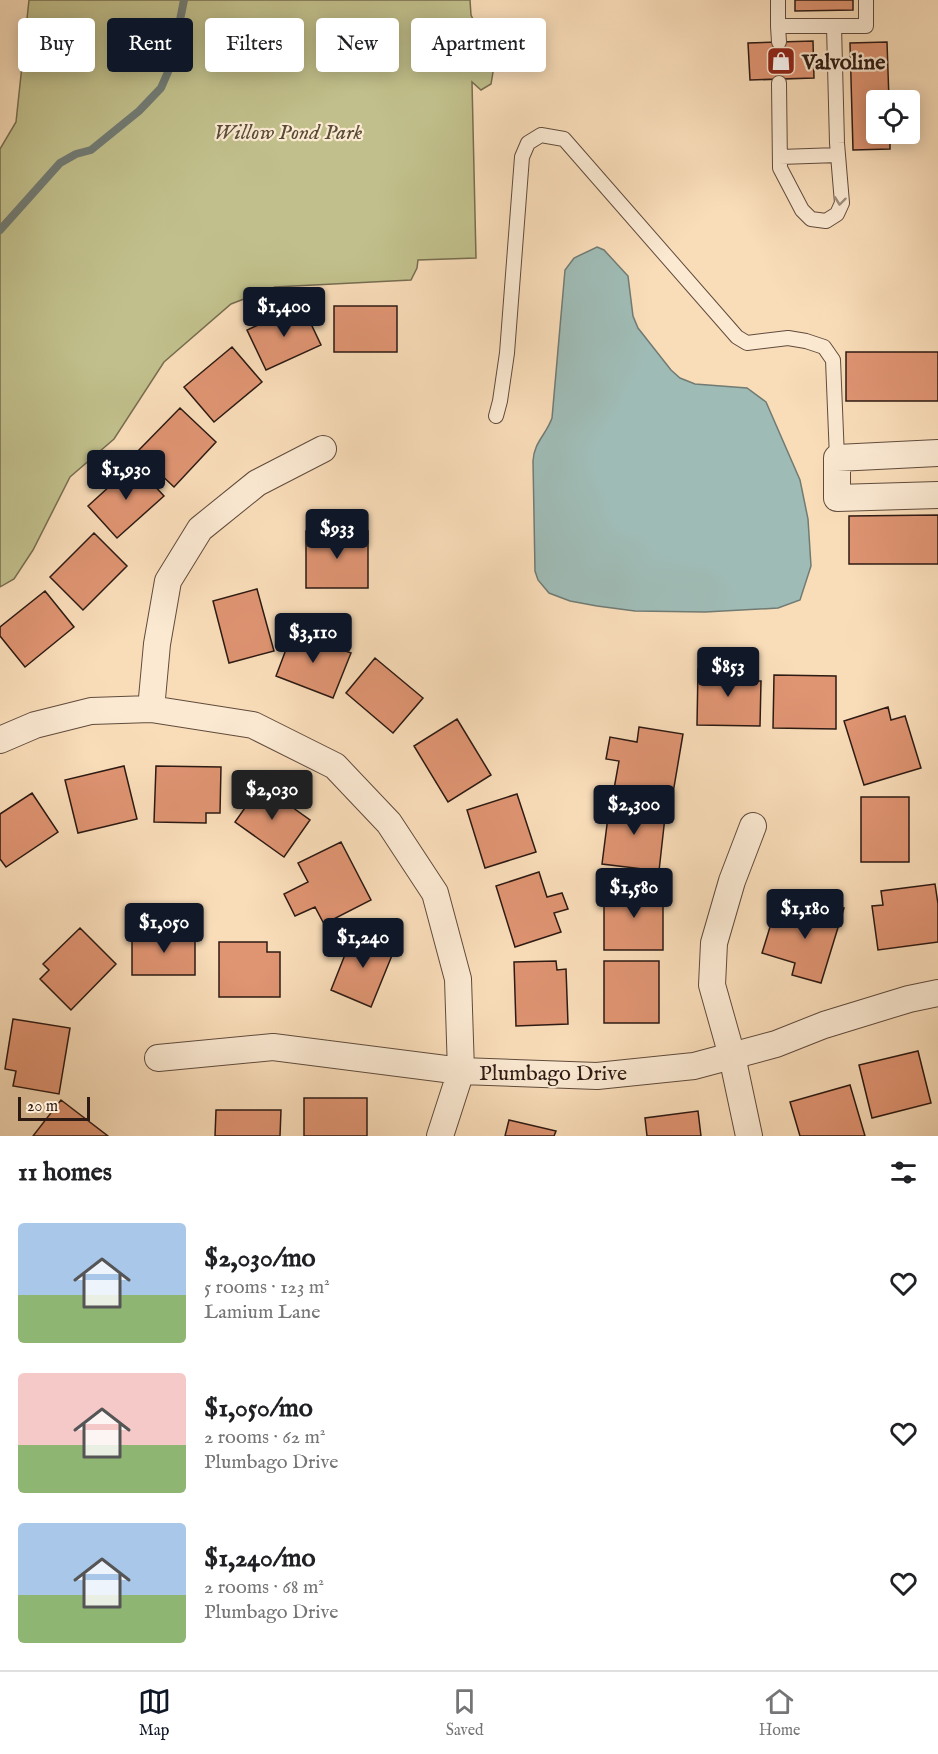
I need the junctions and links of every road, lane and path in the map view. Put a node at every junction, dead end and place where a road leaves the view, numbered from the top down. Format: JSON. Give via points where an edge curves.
{"nodes":[{"id":1,"x":778,"y":0,"type":"edge"},
{"id":2,"x":866,"y":0,"type":"edge"},
{"id":3,"x":778,"y":26,"type":"junction"},
{"id":4,"x":834,"y":26,"type":"junction"},
{"id":5,"x":779,"y":42,"type":"dead end"},
{"id":6,"x":779,"y":83,"type":"dead end"},
{"id":7,"x":838,"y":149,"type":"junction"},
{"id":8,"x":780,"y":157,"type":"junction"},
{"id":9,"x":496,"y":416,"type":"dead end"},
{"id":10,"x":323,"y":449,"type":"dead end"},
{"id":11,"x":938,"y":453,"type":"edge"},
{"id":12,"x":837,"y":458,"type":"junction"},
{"id":13,"x":938,"y":495,"type":"edge"},
{"id":14,"x":151,"y":709,"type":"junction"},
{"id":15,"x":0,"y":740,"type":"edge"},
{"id":16,"x":753,"y":826,"type":"dead end"},
{"id":17,"x":938,"y":993,"type":"edge"},
{"id":18,"x":732,"y":1056,"type":"junction"},
{"id":19,"x":158,"y":1058,"type":"dead end"},
{"id":20,"x":461,"y":1071,"type":"junction"},
{"id":21,"x":440,"y":1136,"type":"edge"},
{"id":22,"x":749,"y":1136,"type":"edge"}],
"edges":[{"from":1,"to":3,"type":"lane"},
{"from":2,"to":4,"type":"lane","via":[[866,26]]},
{"from":3,"to":4,"type":"lane"},
{"from":3,"to":5,"type":"lane"},
{"from":4,"to":7,"type":"lane"},
{"from":6,"to":8,"type":"lane"},
{"from":7,"to":8,"type":"lane"},
{"from":7,"to":8,"type":"lane","one_way":true,"via":[[842,203],[837,214],[826,221],[811,219],[802,210],[780,168]]},
{"from":9,"to":12,"type":"lane","via":[[507,353],[522,156],[528,143],[541,135],[564,139],[737,337],[747,343],[806,340],[824,347],[833,360]]},
{"from":10,"to":14,"type":"street","via":[[257,483],[200,529],[168,581]]},
{"from":11,"to":12,"type":"street"},
{"from":12,"to":13,"type":"street","via":[[837,498]]},
{"from":14,"to":15,"type":"street","via":[[92,711],[35,724]]},
{"from":14,"to":20,"type":"street","via":[[253,725],[335,766],[389,823],[435,893],[458,979]]},
{"from":16,"to":18,"type":"street","via":[[714,943],[712,985]]},
{"from":17,"to":18,"type":"street","name":"Plumbago Drive","via":[[888,1005]]},
{"from":18,"to":20,"type":"street","name":"Plumbago Drive","via":[[694,1066],[597,1076]]},
{"from":18,"to":22,"type":"street"},
{"from":19,"to":20,"type":"street","name":"Plumbago Drive","via":[[273,1047]]},
{"from":20,"to":21,"type":"street"}]}
